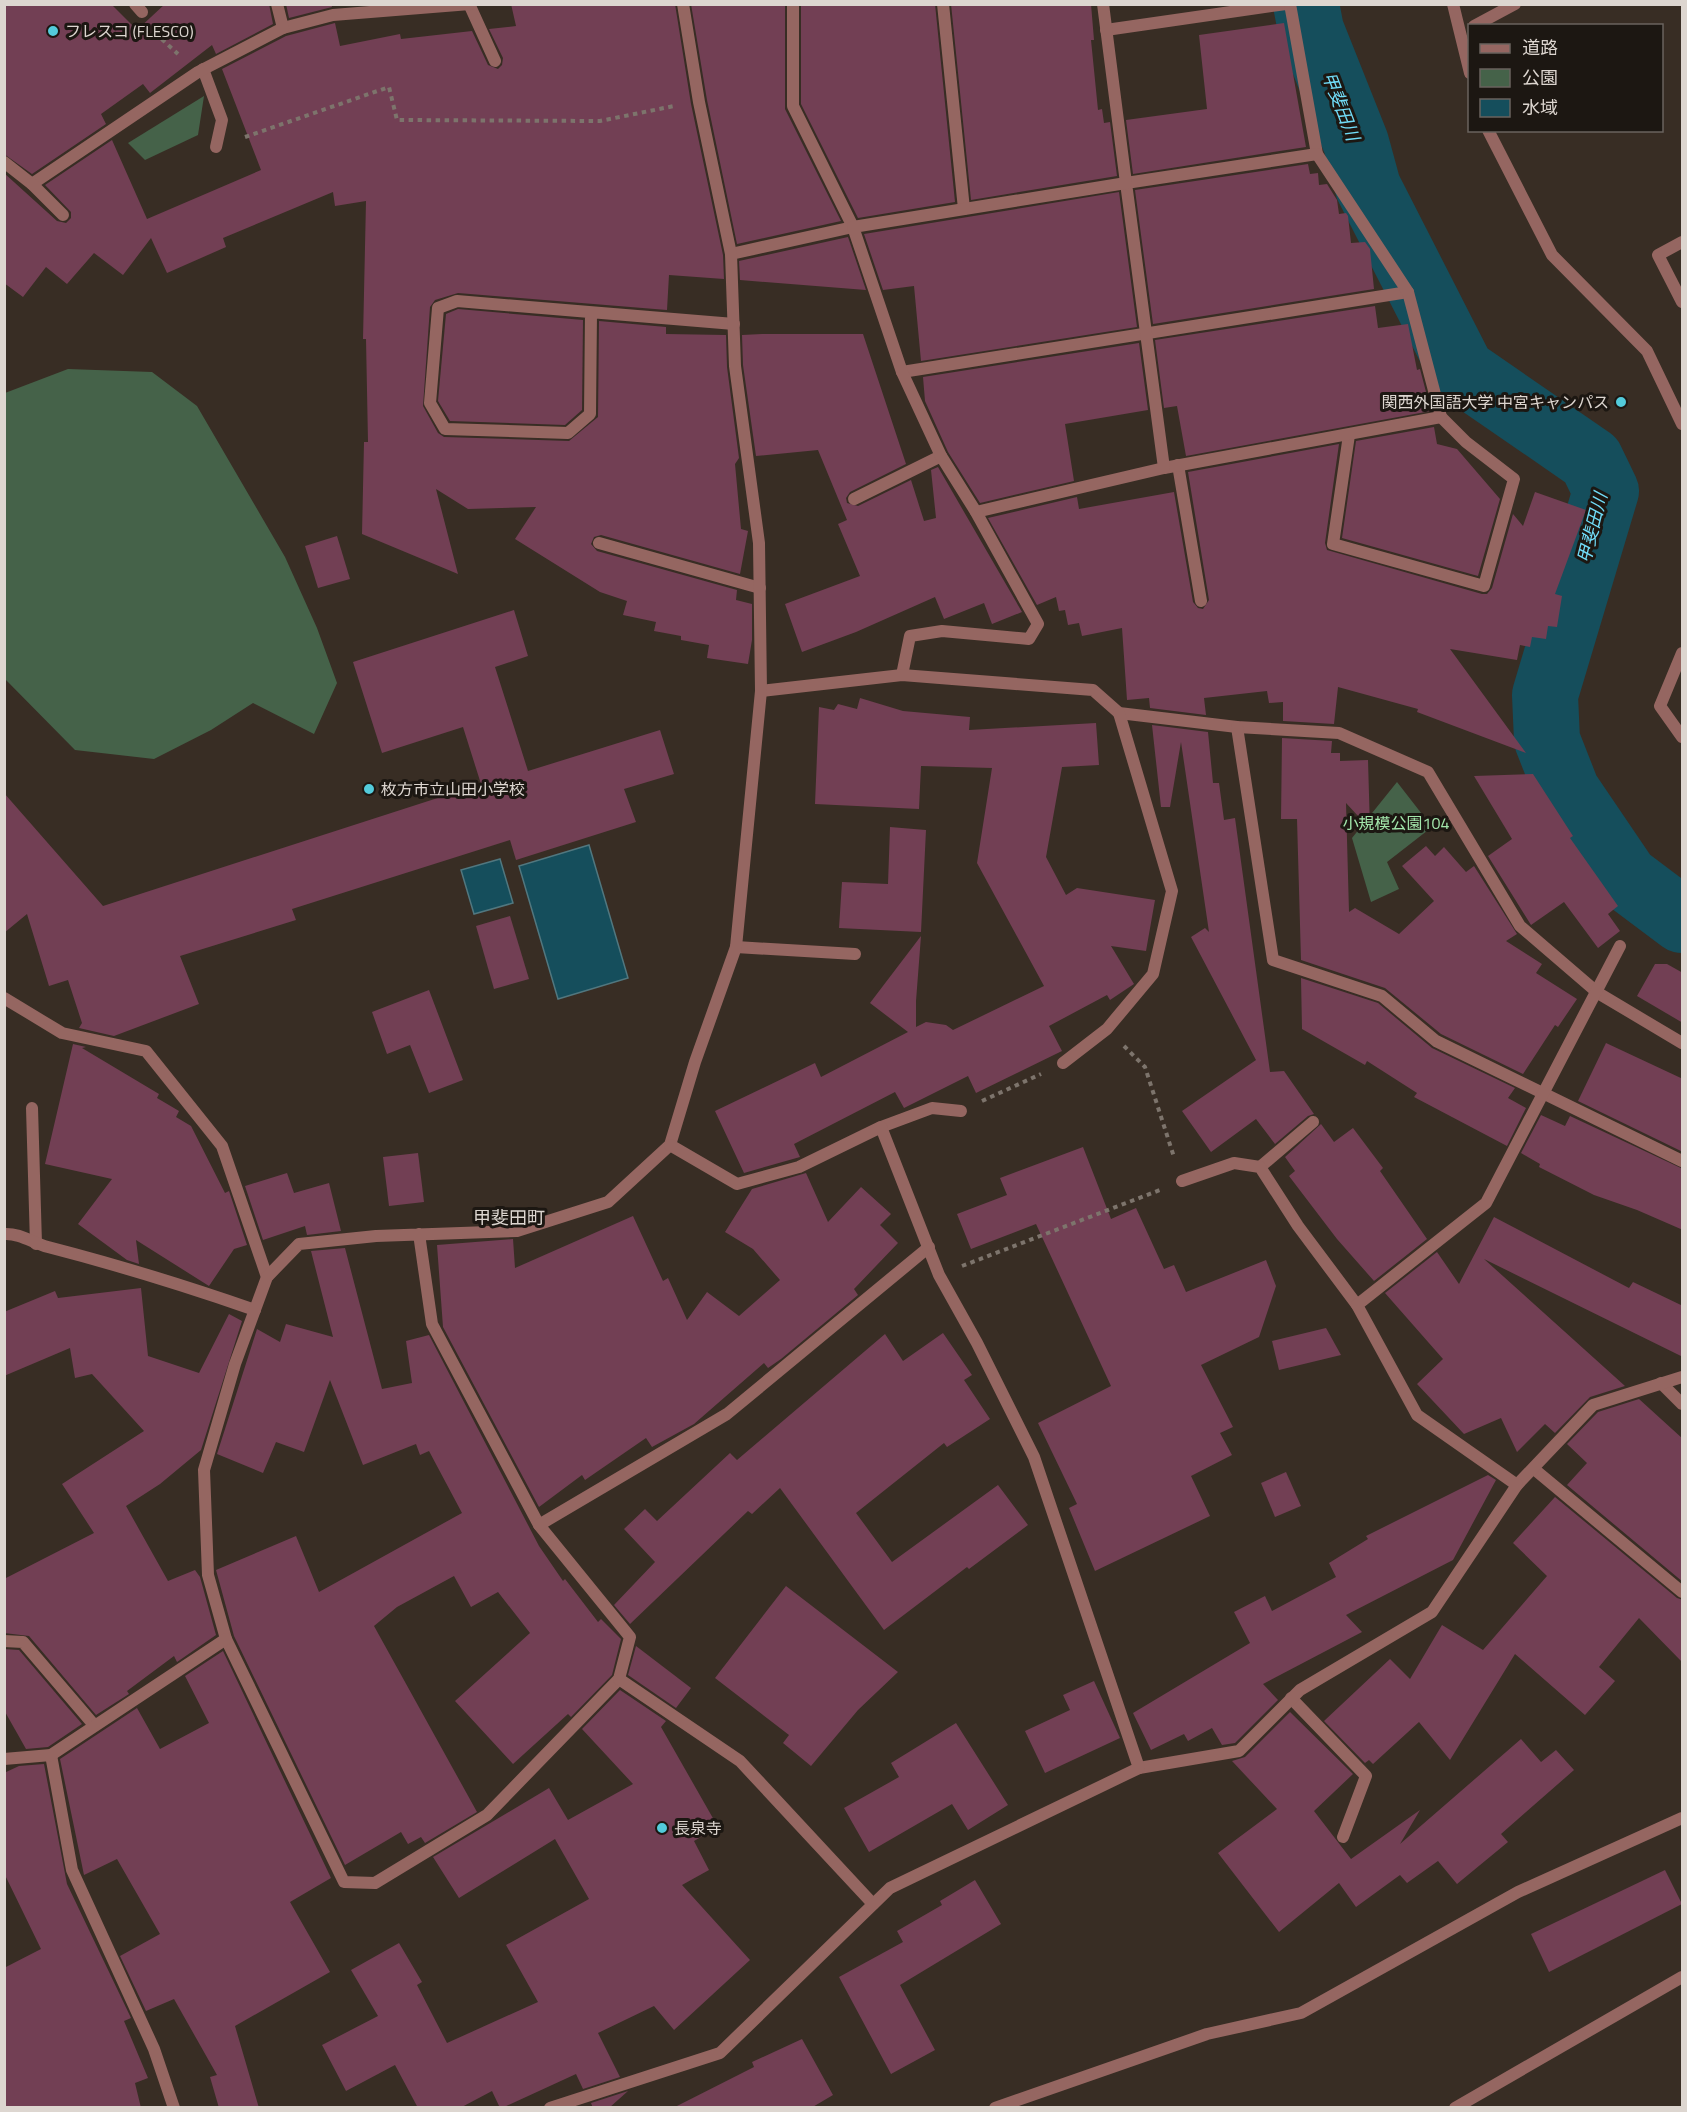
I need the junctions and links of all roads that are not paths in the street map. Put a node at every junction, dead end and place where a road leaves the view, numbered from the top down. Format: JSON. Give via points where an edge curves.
{"nodes":[{"id":1,"x":277,"y":4,"type":"edge"},
{"id":2,"x":683,"y":4,"type":"edge"},
{"id":3,"x":793,"y":4,"type":"edge"},
{"id":4,"x":943,"y":4,"type":"edge"},
{"id":5,"x":1103,"y":4,"type":"edge"},
{"id":6,"x":1288,"y":4,"type":"edge"},
{"id":7,"x":1454,"y":4,"type":"edge"},
{"id":8,"x":1515,"y":4,"type":"edge"},
{"id":9,"x":470,"y":5,"type":"edge"},
{"id":10,"x":1478,"y":24,"type":"edge"},
{"id":11,"x":284,"y":28,"type":"junction"},
{"id":12,"x":1106,"y":30,"type":"junction"},
{"id":13,"x":1465,"y":30,"type":"edge"},
{"id":14,"x":1468,"y":56,"type":"edge"},
{"id":15,"x":495,"y":61,"type":"dead end"},
{"id":16,"x":200,"y":71,"type":"junction"},
{"id":17,"x":1489,"y":132,"type":"edge"},
{"id":18,"x":216,"y":147,"type":"road end"},
{"id":19,"x":1317,"y":154,"type":"junction"},
{"id":20,"x":4,"y":162,"type":"edge"},
{"id":21,"x":1126,"y":183,"type":"junction"},
{"id":22,"x":32,"y":184,"type":"junction"},
{"id":23,"x":964,"y":209,"type":"junction"},
{"id":24,"x":63,"y":216,"type":"dead end"},
{"id":25,"x":853,"y":227,"type":"junction"},
{"id":26,"x":1683,"y":242,"type":"edge"},
{"id":27,"x":731,"y":254,"type":"junction"},
{"id":28,"x":1408,"y":292,"type":"junction"},
{"id":29,"x":1683,"y":302,"type":"edge"},
{"id":30,"x":591,"y":313,"type":"junction"},
{"id":31,"x":734,"y":324,"type":"junction"},
{"id":32,"x":1146,"y":333,"type":"junction"},
{"id":33,"x":902,"y":372,"type":"junction"},
{"id":34,"x":1441,"y":417,"type":"junction"},
{"id":35,"x":1683,"y":424,"type":"edge"},
{"id":36,"x":1349,"y":435,"type":"junction"},
{"id":37,"x":941,"y":456,"type":"junction"},
{"id":38,"x":1178,"y":465,"type":"junction"},
{"id":39,"x":1164,"y":468,"type":"junction"},
{"id":40,"x":854,"y":499,"type":"dead end"},
{"id":41,"x":976,"y":512,"type":"junction"},
{"id":42,"x":599,"y":543,"type":"dead end"},
{"id":43,"x":759,"y":588,"type":"junction"},
{"id":44,"x":1201,"y":601,"type":"dead end"},
{"id":45,"x":1683,"y":652,"type":"edge"},
{"id":46,"x":902,"y":675,"type":"junction"},
{"id":47,"x":761,"y":691,"type":"junction"},
{"id":48,"x":1119,"y":713,"type":"junction"},
{"id":49,"x":1237,"y":728,"type":"junction"},
{"id":50,"x":1683,"y":737,"type":"edge"},
{"id":51,"x":1620,"y":946,"type":"dead end"},
{"id":52,"x":736,"y":947,"type":"junction"},
{"id":53,"x":855,"y":954,"type":"dead end"},
{"id":54,"x":1598,"y":993,"type":"junction"},
{"id":55,"x":4,"y":998,"type":"edge"},
{"id":56,"x":1683,"y":1043,"type":"edge"},
{"id":57,"x":1063,"y":1063,"type":"road end"},
{"id":58,"x":1544,"y":1093,"type":"junction"},
{"id":59,"x":32,"y":1108,"type":"dead end"},
{"id":60,"x":961,"y":1111,"type":"road end"},
{"id":61,"x":1312,"y":1122,"type":"dead end"},
{"id":62,"x":881,"y":1127,"type":"junction"},
{"id":63,"x":670,"y":1145,"type":"junction"},
{"id":64,"x":1683,"y":1161,"type":"edge"},
{"id":65,"x":1260,"y":1167,"type":"junction"},
{"id":66,"x":1182,"y":1181,"type":"road end"},
{"id":67,"x":4,"y":1234,"type":"edge"},
{"id":68,"x":418,"y":1234,"type":"junction"},
{"id":69,"x":36,"y":1244,"type":"junction"},
{"id":70,"x":928,"y":1247,"type":"junction"},
{"id":71,"x":267,"y":1277,"type":"junction"},
{"id":72,"x":1357,"y":1305,"type":"junction"},
{"id":73,"x":255,"y":1310,"type":"junction"},
{"id":74,"x":1683,"y":1377,"type":"edge"},
{"id":75,"x":1660,"y":1383,"type":"junction"},
{"id":76,"x":1683,"y":1404,"type":"edge"},
{"id":77,"x":1534,"y":1469,"type":"junction"},
{"id":78,"x":1517,"y":1485,"type":"junction"},
{"id":79,"x":539,"y":1526,"type":"junction"},
{"id":80,"x":1683,"y":1592,"type":"edge"},
{"id":81,"x":226,"y":1639,"type":"junction"},
{"id":82,"x":4,"y":1641,"type":"edge"},
{"id":83,"x":619,"y":1679,"type":"junction"},
{"id":84,"x":1291,"y":1698,"type":"junction"},
{"id":85,"x":94,"y":1725,"type":"junction"},
{"id":86,"x":51,"y":1755,"type":"junction"},
{"id":87,"x":4,"y":1759,"type":"edge"},
{"id":88,"x":1138,"y":1768,"type":"junction"},
{"id":89,"x":1683,"y":1818,"type":"edge"},
{"id":90,"x":1343,"y":1837,"type":"dead end"},
{"id":91,"x":873,"y":1904,"type":"junction"},
{"id":92,"x":1683,"y":1977,"type":"edge"},
{"id":93,"x":174,"y":2108,"type":"edge"},
{"id":94,"x":550,"y":2108,"type":"edge"},
{"id":95,"x":995,"y":2108,"type":"edge"},
{"id":96,"x":1455,"y":2108,"type":"edge"}],
"edges":[{"from":1,"to":11,"type":"street"},
{"from":2,"to":27,"type":"street"},
{"from":3,"to":25,"type":"street","via":[[793,106]]},
{"from":4,"to":23,"type":"street"},
{"from":5,"to":12,"type":"street"},
{"from":6,"to":12,"type":"street"},
{"from":6,"to":19,"type":"street"},
{"from":7,"to":13,"type":"street"},
{"from":8,"to":10,"type":"street"},
{"from":9,"to":11,"type":"street","via":[[333,15]]},
{"from":9,"to":15,"type":"street"},
{"from":11,"to":16,"type":"street"},
{"from":12,"to":21,"type":"street"},
{"from":13,"to":14,"type":"street"},
{"from":16,"to":18,"type":"street","via":[[222,120]]},
{"from":16,"to":22,"type":"street"},
{"from":17,"to":35,"type":"street","via":[[1552,255],[1647,351]]},
{"from":19,"to":21,"type":"street"},
{"from":19,"to":28,"type":"street"},
{"from":20,"to":22,"type":"street"},
{"from":21,"to":23,"type":"street"},
{"from":21,"to":32,"type":"street"},
{"from":22,"to":24,"type":"street"},
{"from":23,"to":25,"type":"street"},
{"from":25,"to":27,"type":"street"},
{"from":25,"to":33,"type":"street"},
{"from":26,"to":29,"type":"street","via":[[1658,255]]},
{"from":27,"to":31,"type":"street"},
{"from":28,"to":32,"type":"street"},
{"from":28,"to":34,"type":"street"},
{"from":30,"to":30,"type":"street","via":[[457,301],[438,308],[430,403],[445,429],[568,433],[590,414]]},
{"from":30,"to":31,"type":"street"},
{"from":31,"to":43,"type":"street","via":[[735,366],[759,543]]},
{"from":32,"to":33,"type":"street"},
{"from":32,"to":39,"type":"street"},
{"from":33,"to":37,"type":"street"},
{"from":34,"to":36,"type":"street"},
{"from":34,"to":36,"type":"street","via":[[1514,479],[1484,586],[1333,544]]},
{"from":36,"to":38,"type":"street"},
{"from":37,"to":40,"type":"street"},
{"from":37,"to":41,"type":"street"},
{"from":38,"to":39,"type":"street"},
{"from":38,"to":44,"type":"street"},
{"from":39,"to":41,"type":"street"},
{"from":41,"to":46,"type":"street","via":[[1038,624],[1029,639],[942,631],[910,636]]},
{"from":42,"to":43,"type":"street"},
{"from":43,"to":47,"type":"street"},
{"from":45,"to":50,"type":"street","via":[[1660,706]]},
{"from":46,"to":47,"type":"street"},
{"from":46,"to":48,"type":"street","via":[[1093,690]]},
{"from":47,"to":52,"type":"street"},
{"from":48,"to":49,"type":"street"},
{"from":48,"to":57,"type":"street","via":[[1172,891],[1153,974],[1107,1029]]},
{"from":49,"to":54,"type":"street","via":[[1339,733],[1428,772],[1520,926]]},
{"from":49,"to":58,"type":"street","via":[[1273,960],[1382,996],[1436,1041]]},
{"from":51,"to":54,"type":"street"},
{"from":52,"to":53,"type":"street"},
{"from":52,"to":63,"type":"street"},
{"from":54,"to":56,"type":"street"},
{"from":54,"to":58,"type":"street"},
{"from":55,"to":71,"type":"street","via":[[62,1033],[146,1051],[222,1146]]},
{"from":58,"to":64,"type":"street"},
{"from":58,"to":72,"type":"street","via":[[1486,1203]]},
{"from":59,"to":69,"type":"street"},
{"from":60,"to":62,"type":"street","via":[[932,1108]]},
{"from":61,"to":65,"type":"street"},
{"from":62,"to":63,"type":"street","via":[[799,1167],[737,1184]]},
{"from":62,"to":70,"type":"street"},
{"from":63,"to":68,"type":"street","via":[[608,1202],[517,1232]]},
{"from":65,"to":66,"type":"street","via":[[1234,1164]]},
{"from":65,"to":72,"type":"street"},
{"from":67,"to":69,"type":"street","via":[[15,1233]]},
{"from":68,"to":71,"type":"street","via":[[300,1244]]},
{"from":68,"to":79,"type":"street","via":[[432,1324]]},
{"from":69,"to":73,"type":"street","via":[[146,1272]]},
{"from":70,"to":79,"type":"street","via":[[727,1414]]},
{"from":70,"to":88,"type":"street","via":[[1034,1457]]},
{"from":71,"to":73,"type":"street"},
{"from":72,"to":78,"type":"street","via":[[1417,1415]]},
{"from":73,"to":81,"type":"street","via":[[204,1470],[208,1575]]},
{"from":74,"to":75,"type":"street"},
{"from":75,"to":76,"type":"street"},
{"from":75,"to":77,"type":"street","via":[[1593,1405]]},
{"from":77,"to":78,"type":"street"},
{"from":77,"to":80,"type":"street"},
{"from":78,"to":84,"type":"street","via":[[1432,1612]]},
{"from":79,"to":83,"type":"street","via":[[630,1637]]},
{"from":81,"to":83,"type":"street","via":[[344,1882],[375,1884],[487,1815]]},
{"from":81,"to":85,"type":"street"},
{"from":82,"to":85,"type":"street","via":[[22,1642]]},
{"from":83,"to":91,"type":"street","via":[[740,1761]]},
{"from":84,"to":88,"type":"street","via":[[1239,1750]]},
{"from":84,"to":90,"type":"street","via":[[1366,1776]]},
{"from":85,"to":86,"type":"street"},
{"from":86,"to":87,"type":"street"},
{"from":86,"to":93,"type":"street","via":[[72,1870],[154,2049]]},
{"from":88,"to":91,"type":"street","via":[[890,1888]]},
{"from":89,"to":95,"type":"street","via":[[1518,1892],[1301,2013],[1208,2034]]},
{"from":91,"to":94,"type":"street","via":[[720,2053]]},
{"from":92,"to":96,"type":"street"}]}
